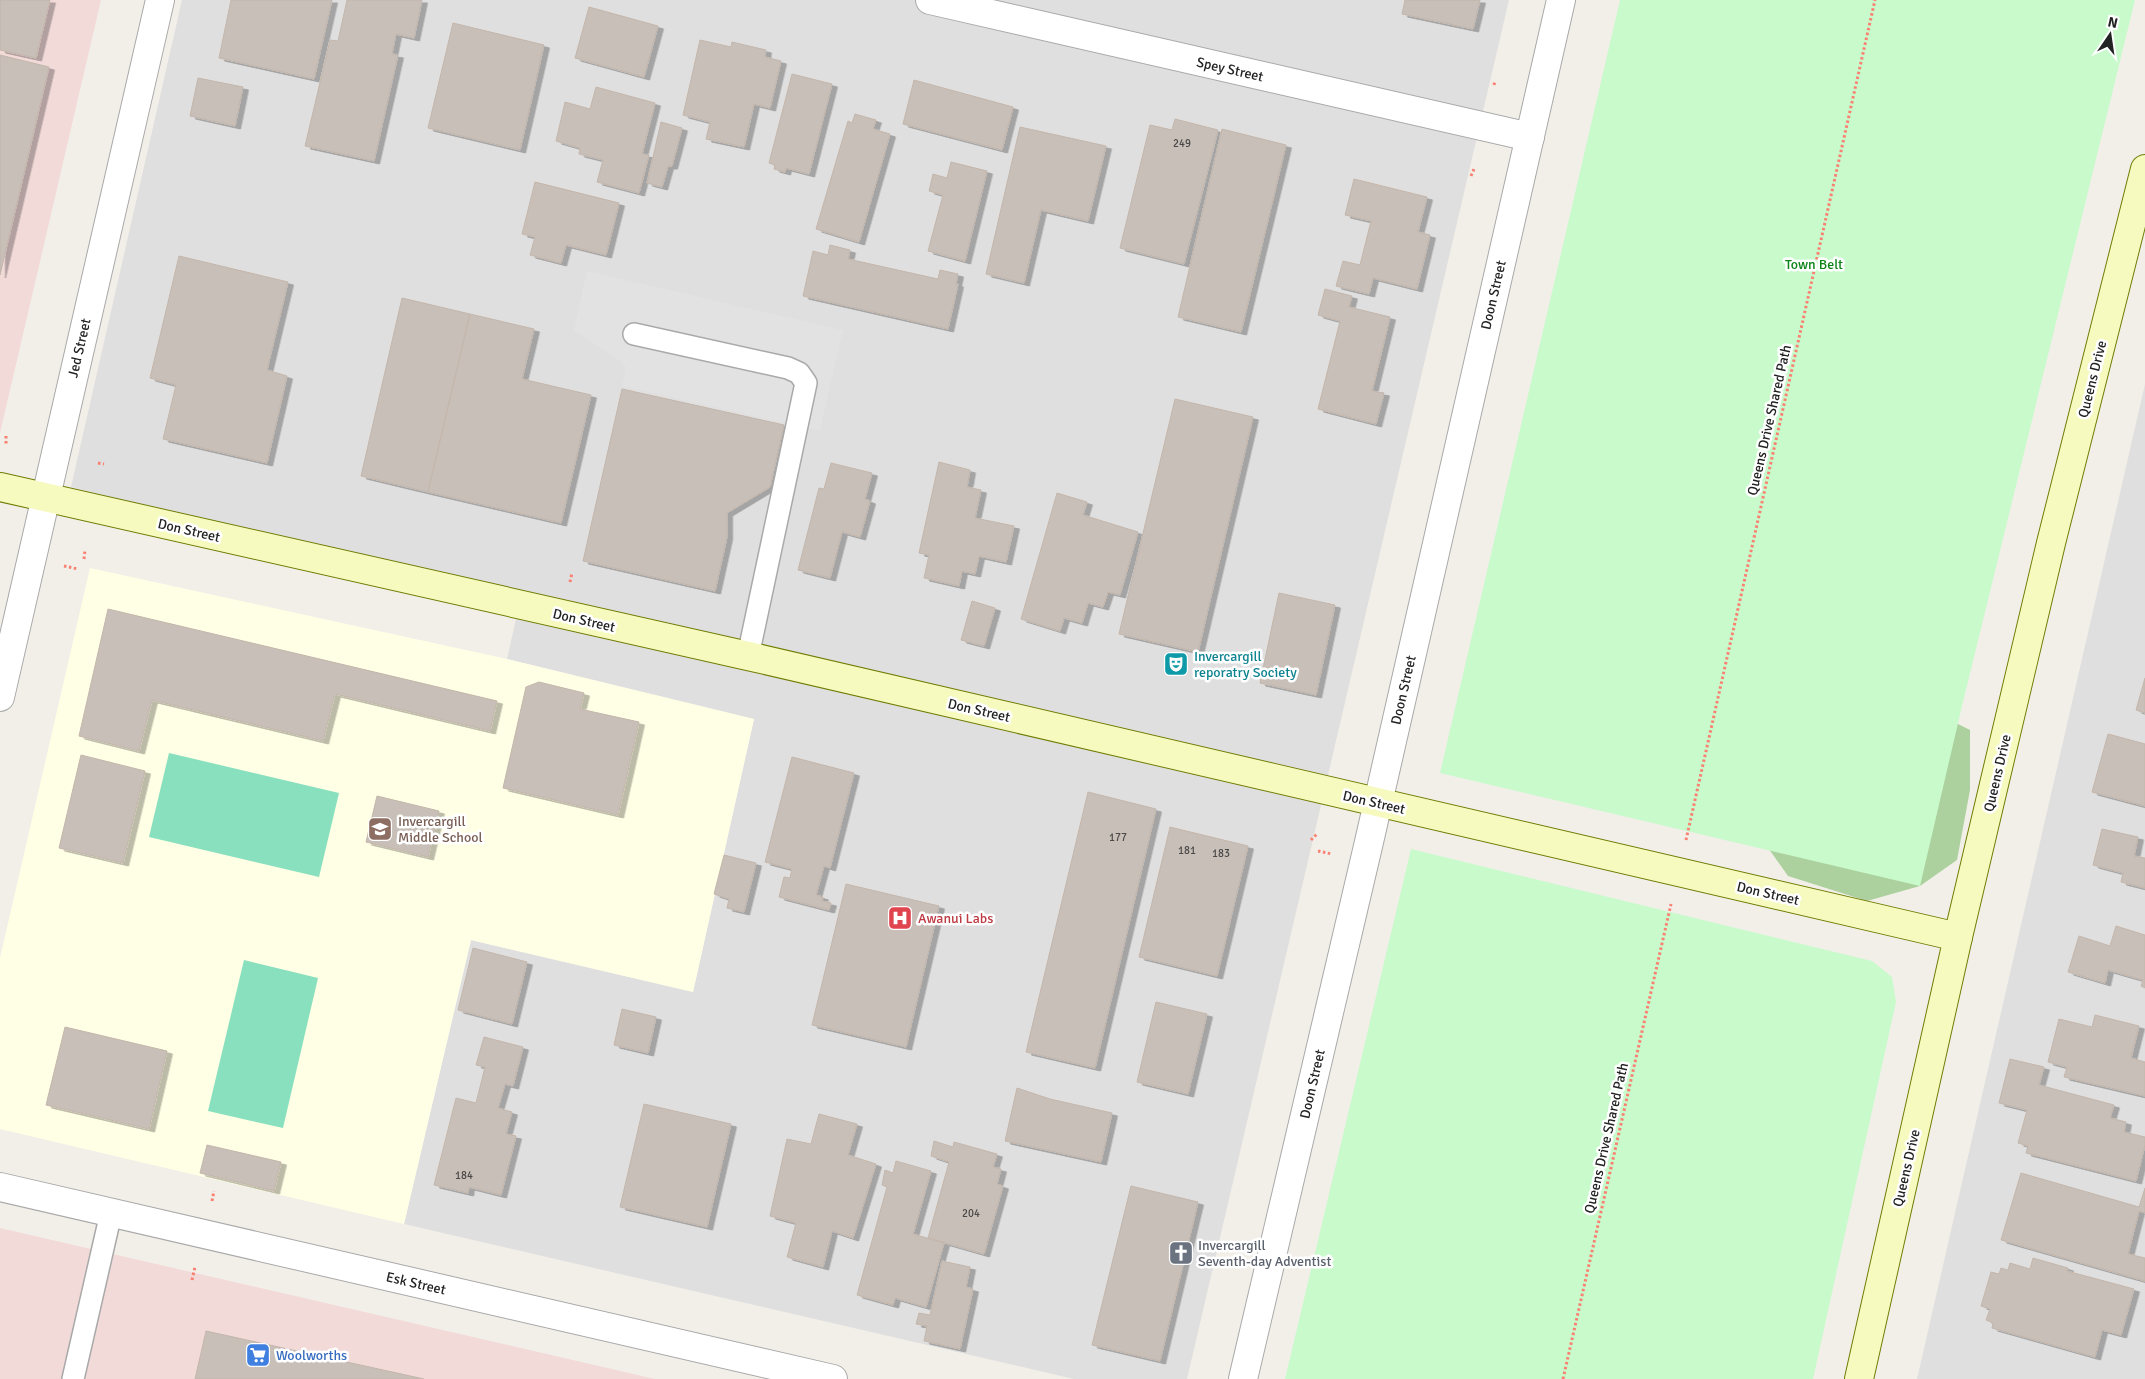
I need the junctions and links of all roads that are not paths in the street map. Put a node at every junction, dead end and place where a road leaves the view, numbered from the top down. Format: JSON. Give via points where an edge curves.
{"nodes":[{"id":1,"x":160,"y":0,"type":"edge"},
{"id":2,"x":930,"y":0,"type":"edge"},
{"id":3,"x":1562,"y":0,"type":"edge"},
{"id":4,"x":1530,"y":137,"type":"junction"},
{"id":5,"x":2145,"y":169,"type":"edge"},
{"id":6,"x":634,"y":334,"type":"dead end"},
{"id":7,"x":0,"y":487,"type":"edge"},
{"id":8,"x":45,"y":497,"type":"junction"},
{"id":9,"x":748,"y":656,"type":"junction"},
{"id":10,"x":0,"y":697,"type":"edge"},
{"id":11,"x":1377,"y":804,"type":"junction"},
{"id":12,"x":1958,"y":937,"type":"junction"},
{"id":13,"x":0,"y":1187,"type":"edge"},
{"id":14,"x":111,"y":1213,"type":"junction"},
{"id":15,"x":73,"y":1379,"type":"edge"},
{"id":16,"x":833,"y":1379,"type":"edge"},
{"id":17,"x":1243,"y":1379,"type":"edge"},
{"id":18,"x":1859,"y":1379,"type":"edge"}],
"edges":[{"from":1,"to":8,"type":"street","name":"Jed Street"},
{"from":2,"to":4,"type":"street","name":"Spey Street"},
{"from":3,"to":4,"type":"street","name":"Doon Street"},
{"from":4,"to":11,"type":"street","name":"Doon Street"},
{"from":5,"to":12,"type":"street","name":"Queens Drive","via":[[2051,543]]},
{"from":6,"to":9,"type":"lane","via":[[788,368],[800,373],[806,383]]},
{"from":7,"to":8,"type":"street","name":"Don Street"},
{"from":8,"to":9,"type":"street","name":"Don Street"},
{"from":8,"to":10,"type":"street","name":"Jed Street"},
{"from":9,"to":11,"type":"street","name":"Don Street"},
{"from":11,"to":12,"type":"street","name":"Don Street"},
{"from":11,"to":17,"type":"street","name":"Doon Street"},
{"from":12,"to":18,"type":"street","name":"Queens Drive"},
{"from":13,"to":14,"type":"street","name":"Esk Street"},
{"from":14,"to":15,"type":"lane"},
{"from":14,"to":16,"type":"street","name":"Esk Street"}]}
